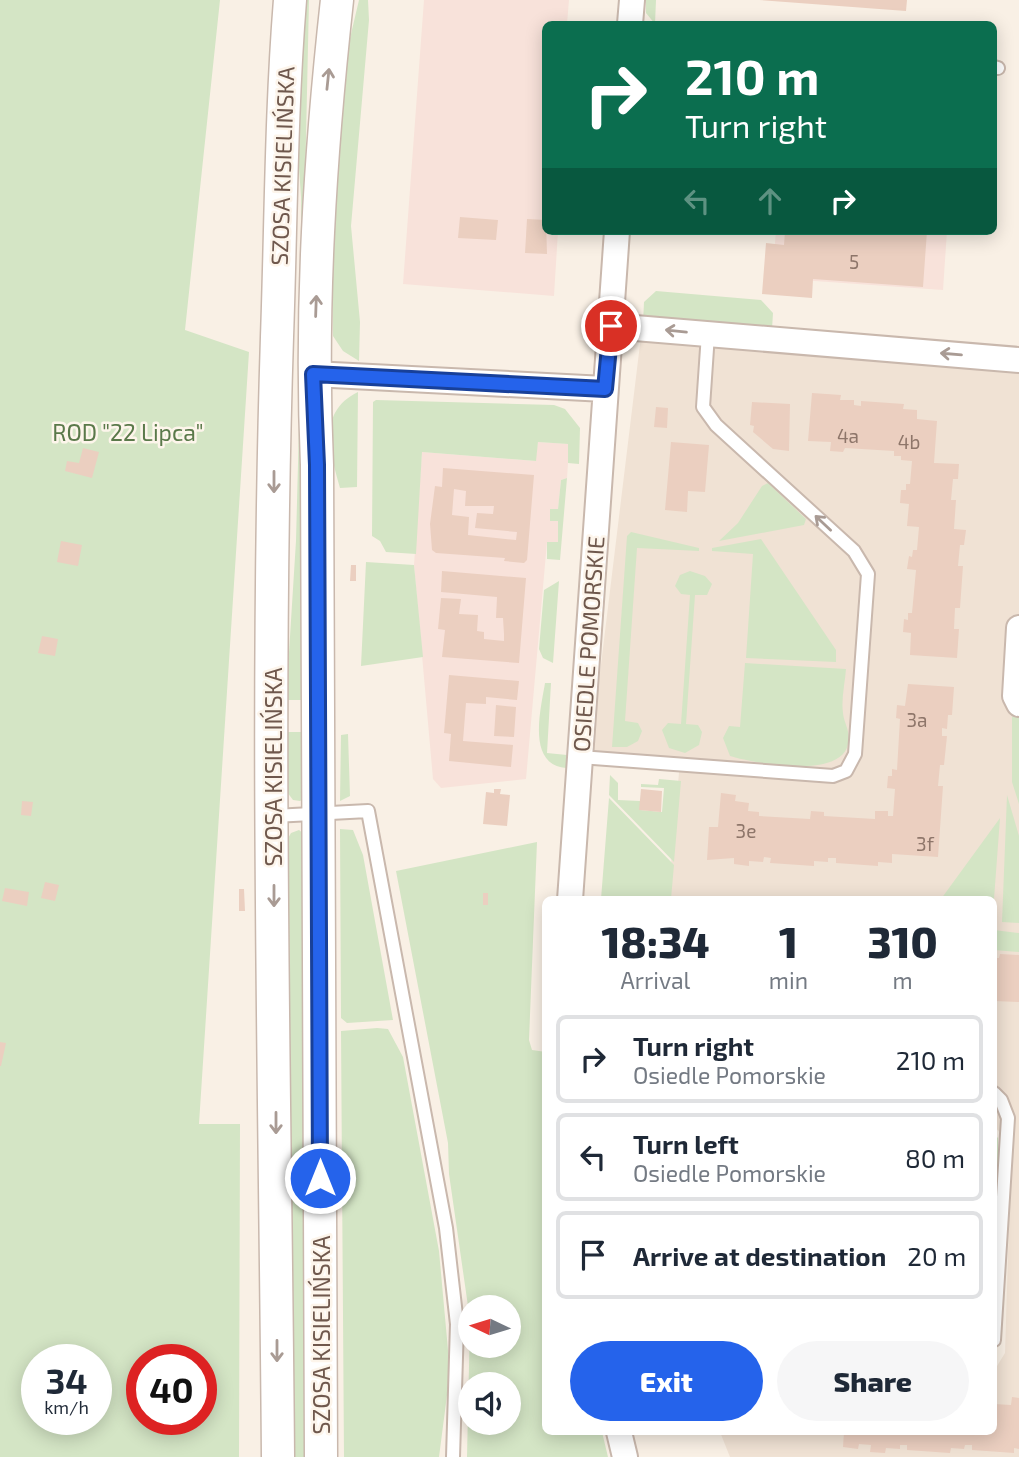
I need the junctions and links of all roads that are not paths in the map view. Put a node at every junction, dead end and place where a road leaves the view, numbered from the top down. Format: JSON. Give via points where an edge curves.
{"nodes":[{"id":1,"x":290,"y":0,"type":"edge"},
{"id":2,"x":337,"y":0,"type":"edge"},
{"id":3,"x":632,"y":0,"type":"edge"},
{"id":4,"x":630,"y":21,"type":"edge"},
{"id":5,"x":617,"y":235,"type":"edge"},
{"id":6,"x":611,"y":326,"type":"junction"},
{"id":7,"x":278,"y":332,"type":"junction"},
{"id":8,"x":708,"y":334,"type":"junction"},
{"id":9,"x":1019,"y":360,"type":"edge"},
{"id":10,"x":313,"y":374,"type":"junction"},
{"id":11,"x":605,"y":389,"type":"junction"},
{"id":12,"x":274,"y":414,"type":"junction"},
{"id":13,"x":1019,"y":628,"type":"edge"},
{"id":14,"x":1019,"y":704,"type":"edge"},
{"id":15,"x":580,"y":757,"type":"junction"},
{"id":16,"x":319,"y":815,"type":"junction"},
{"id":17,"x":274,"y":816,"type":"junction"},
{"id":18,"x":570,"y":896,"type":"edge"},
{"id":19,"x":997,"y":1096,"type":"edge"},
{"id":20,"x":997,"y":1292,"type":"edge"},
{"id":21,"x":620,"y":1435,"type":"edge"},
{"id":22,"x":278,"y":1457,"type":"edge"},
{"id":23,"x":321,"y":1457,"type":"edge"},
{"id":24,"x":453,"y":1457,"type":"edge"},
{"id":25,"x":625,"y":1457,"type":"edge"}],
"edges":[{"from":1,"to":7,"type":"street","name":"SZOSA KISIELIŃSKA","via":[[274,198]]},
{"from":10,"to":2,"type":"street","name":"SZOSA KISIELIŃSKA","one_way":true,"via":[[321,142]]},
{"from":3,"to":4,"type":"street"},
{"from":5,"to":6,"type":"street","name":"OSIEDLE POMORSKIE"},
{"from":8,"to":6,"type":"street","one_way":true},
{"from":6,"to":11,"type":"street","name":"OSIEDLE POMORSKIE"},
{"from":7,"to":10,"type":"street"},
{"from":7,"to":12,"type":"street","name":"SZOSA KISIELIŃSKA"},
{"from":9,"to":8,"type":"street","one_way":true},
{"from":15,"to":8,"type":"lane","one_way":true,"via":[[833,776],[846,771],[855,754],[868,574],[854,551],[716,425],[703,407]]},
{"from":10,"to":11,"type":"street"},
{"from":10,"to":12,"type":"street"},
{"from":10,"to":16,"type":"street","name":"SZOSA KISIELIŃSKA"},
{"from":11,"to":15,"type":"street","name":"OSIEDLE POMORSKIE"},
{"from":12,"to":17,"type":"street","name":"SZOSA KISIELIŃSKA","one_way":true},
{"from":13,"to":14,"type":"street","via":[[1015,696]]},
{"from":15,"to":18,"type":"street","name":"OSIEDLE POMORSKIE"},
{"from":16,"to":17,"type":"lane"},
{"from":16,"to":23,"type":"street","name":"SZOSA KISIELIŃSKA"},
{"from":16,"to":24,"type":"lane","via":[[368,811],[446,1228],[457,1324]]},
{"from":17,"to":22,"type":"street","name":"SZOSA KISIELIŃSKA","one_way":true},
{"from":19,"to":20,"type":"lane","via":[[1008,1118]]},
{"from":21,"to":25,"type":"street"}]}
